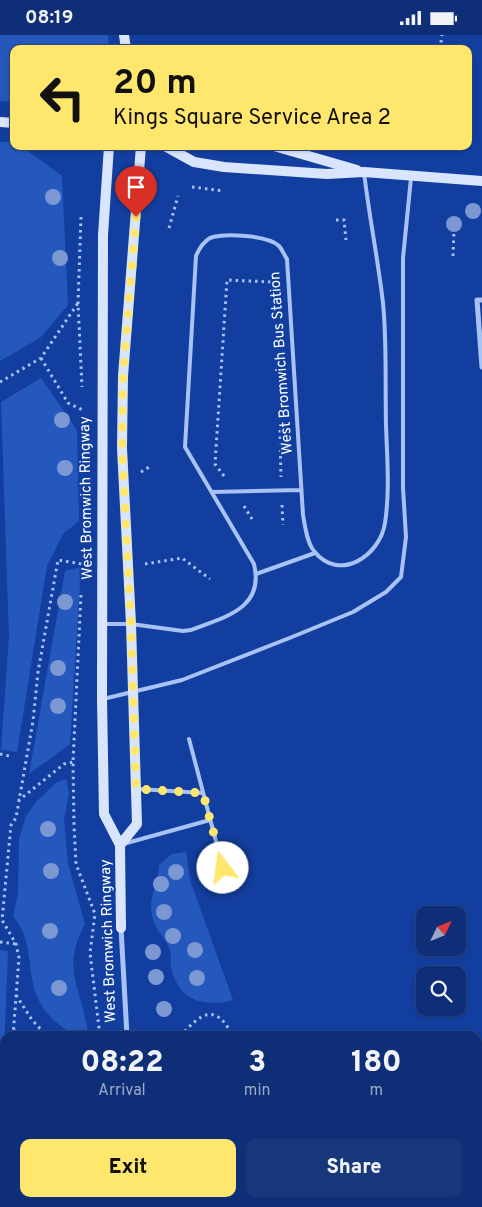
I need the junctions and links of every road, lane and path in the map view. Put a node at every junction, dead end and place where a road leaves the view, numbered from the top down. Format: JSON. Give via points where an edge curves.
{"nodes":[{"id":1,"x":109,"y":150,"type":"edge"},
{"id":2,"x":140,"y":150,"type":"edge"},
{"id":3,"x":172,"y":150,"type":"edge"},
{"id":4,"x":288,"y":150,"type":"edge"},
{"id":5,"x":364,"y":172,"type":"junction"},
{"id":6,"x":411,"y":175,"type":"junction"},
{"id":7,"x":482,"y":181,"type":"edge"},
{"id":8,"x":192,"y":187,"type":"dead end"},
{"id":9,"x":224,"y":191,"type":"dead end"},
{"id":10,"x":178,"y":195,"type":"dead end"},
{"id":11,"x":81,"y":217,"type":"dead end"},
{"id":12,"x":336,"y":220,"type":"dead end"},
{"id":13,"x":169,"y":228,"type":"dead end"},
{"id":14,"x":454,"y":229,"type":"dead end"},
{"id":15,"x":346,"y":240,"type":"dead end"},
{"id":16,"x":453,"y":256,"type":"dead end"},
{"id":17,"x":273,"y":291,"type":"dead end"},
{"id":18,"x":482,"y":299,"type":"edge"},
{"id":19,"x":78,"y":303,"type":"junction"},
{"id":20,"x":41,"y":358,"type":"junction"},
{"id":21,"x":482,"y":367,"type":"edge"},
{"id":22,"x":0,"y":382,"type":"edge"},
{"id":23,"x":82,"y":391,"type":"dead end"},
{"id":24,"x":82,"y":401,"type":"dead end"},
{"id":25,"x":82,"y":411,"type":"junction"},
{"id":26,"x":82,"y":421,"type":"dead end"},
{"id":27,"x":279,"y":426,"type":"dead end"},
{"id":28,"x":152,"y":466,"type":"dead end"},
{"id":29,"x":140,"y":472,"type":"dead end"},
{"id":30,"x":282,"y":490,"type":"junction"},
{"id":31,"x":301,"y":490,"type":"junction"},
{"id":32,"x":234,"y":491,"type":"junction"},
{"id":33,"x":212,"y":492,"type":"junction"},
{"id":34,"x":252,"y":519,"type":"dead end"},
{"id":35,"x":283,"y":525,"type":"dead end"},
{"id":36,"x":315,"y":553,"type":"junction"},
{"id":37,"x":82,"y":555,"type":"dead end"},
{"id":38,"x":82,"y":564,"type":"junction"},
{"id":39,"x":142,"y":564,"type":"dead end"},
{"id":40,"x":82,"y":574,"type":"dead end"},
{"id":41,"x":256,"y":574,"type":"junction"},
{"id":42,"x":210,"y":579,"type":"dead end"},
{"id":43,"x":81,"y":593,"type":"dead end"},
{"id":44,"x":103,"y":624,"type":"junction"},
{"id":45,"x":131,"y":624,"type":"junction"},
{"id":46,"x":134,"y":691,"type":"junction"},
{"id":47,"x":102,"y":699,"type":"junction"},
{"id":48,"x":188,"y":739,"type":"dead end"},
{"id":49,"x":0,"y":754,"type":"edge"},
{"id":50,"x":9,"y":756,"type":"dead end"},
{"id":51,"x":73,"y":762,"type":"junction"},
{"id":52,"x":136,"y":789,"type":"junction"},
{"id":53,"x":203,"y":793,"type":"junction"},
{"id":54,"x":18,"y":802,"type":"junction"},
{"id":55,"x":210,"y":821,"type":"junction"},
{"id":56,"x":120,"y":845,"type":"junction"},
{"id":57,"x":223,"y":868,"type":"dead end"},
{"id":58,"x":1,"y":920,"type":"edge"},
{"id":59,"x":121,"y":928,"type":"joint"},
{"id":60,"x":0,"y":942,"type":"edge"},
{"id":61,"x":16,"y":944,"type":"junction"},
{"id":62,"x":15,"y":995,"type":"junction"},
{"id":63,"x":14,"y":1030,"type":"edge"},
{"id":64,"x":43,"y":1031,"type":"edge"},
{"id":65,"x":99,"y":1031,"type":"edge"},
{"id":66,"x":128,"y":1031,"type":"edge"},
{"id":67,"x":185,"y":1031,"type":"edge"},
{"id":68,"x":231,"y":1031,"type":"edge"}],
"edges":[{"from":1,"to":44,"type":"street","name":"West Bromwich Ringway","via":[[103,235]]},
{"from":2,"to":45,"type":"street","name":"West Bromwich Ringway","via":[[123,376],[122,448]]},
{"from":3,"to":5,"type":"street","via":[[194,162],[224,167],[327,174]]},
{"from":4,"to":5,"type":"street"},
{"from":5,"to":6,"type":"street"},
{"from":5,"to":36,"type":"lane","via":[[383,305],[385,523],[381,539],[373,551],[359,562],[344,566],[329,563]]},
{"from":6,"to":7,"type":"street"},
{"from":6,"to":46,"type":"lane","via":[[403,258],[406,537],[401,577],[386,593],[354,612],[182,680]]},
{"from":8,"to":9,"type":"path"},
{"from":10,"to":13,"type":"path"},
{"from":11,"to":19,"type":"path"},
{"from":12,"to":15,"type":"path","via":[[344,220]]},
{"from":14,"to":16,"type":"path"},
{"from":17,"to":32,"type":"path","via":[[272,282],[228,280],[215,464]]},
{"from":18,"to":21,"type":"street","via":[[477,300]]},
{"from":19,"to":20,"type":"path"},
{"from":19,"to":23,"type":"path"},
{"from":20,"to":22,"type":"path"},
{"from":20,"to":25,"type":"path","via":[[68,403]]},
{"from":24,"to":25,"type":"path"},
{"from":25,"to":26,"type":"path"},
{"from":27,"to":30,"type":"path"},
{"from":28,"to":29,"type":"path"},
{"from":30,"to":31,"type":"lane"},
{"from":30,"to":32,"type":"lane"},
{"from":30,"to":35,"type":"path"},
{"from":31,"to":33,"type":"lane","name":"West Bromwich Bus Station","via":[[286,259],[278,245],[267,239],[222,235],[208,239],[196,256],[185,447]]},
{"from":31,"to":36,"type":"lane","name":"West Bromwich Bus Station","via":[[303,515]]},
{"from":32,"to":33,"type":"lane"},
{"from":32,"to":34,"type":"path"},
{"from":33,"to":41,"type":"lane","name":"West Bromwich Bus Station","via":[[249,554]]},
{"from":36,"to":41,"type":"lane"},
{"from":37,"to":38,"type":"path"},
{"from":38,"to":40,"type":"path"},
{"from":38,"to":54,"type":"path","via":[[58,561]]},
{"from":39,"to":42,"type":"path","via":[[182,558]]},
{"from":41,"to":45,"type":"lane","via":[[249,602],[224,617],[183,631]]},
{"from":43,"to":51,"type":"path"},
{"from":44,"to":45,"type":"lane"},
{"from":44,"to":47,"type":"street","name":"West Bromwich Ringway"},
{"from":45,"to":46,"type":"street","name":"West Bromwich Ringway"},
{"from":46,"to":47,"type":"lane"},
{"from":46,"to":52,"type":"street","name":"West Bromwich Ringway"},
{"from":47,"to":56,"type":"street","name":"West Bromwich Ringway","via":[[104,814]]},
{"from":48,"to":53,"type":"lane"},
{"from":49,"to":50,"type":"path"},
{"from":51,"to":54,"type":"path","via":[[64,764]]},
{"from":51,"to":65,"type":"path","via":[[76,864],[95,914],[90,953]]},
{"from":52,"to":53,"type":"lane"},
{"from":52,"to":56,"type":"street","name":"West Bromwich Ringway","via":[[137,824]]},
{"from":53,"to":55,"type":"lane"},
{"from":54,"to":58,"type":"path","via":[[16,818],[11,825]]},
{"from":55,"to":56,"type":"lane"},
{"from":55,"to":57,"type":"lane"},
{"from":56,"to":59,"type":"street","name":"West Bromwich Ringway"},
{"from":58,"to":61,"type":"path"},
{"from":59,"to":66,"type":"street","name":"West Bromwich Ringway"},
{"from":60,"to":61,"type":"path"},
{"from":61,"to":62,"type":"path","via":[[19,958]]},
{"from":62,"to":63,"type":"path"},
{"from":62,"to":64,"type":"path"},
{"from":67,"to":68,"type":"path","via":[[200,1016],[213,1014],[225,1019]]}]}
